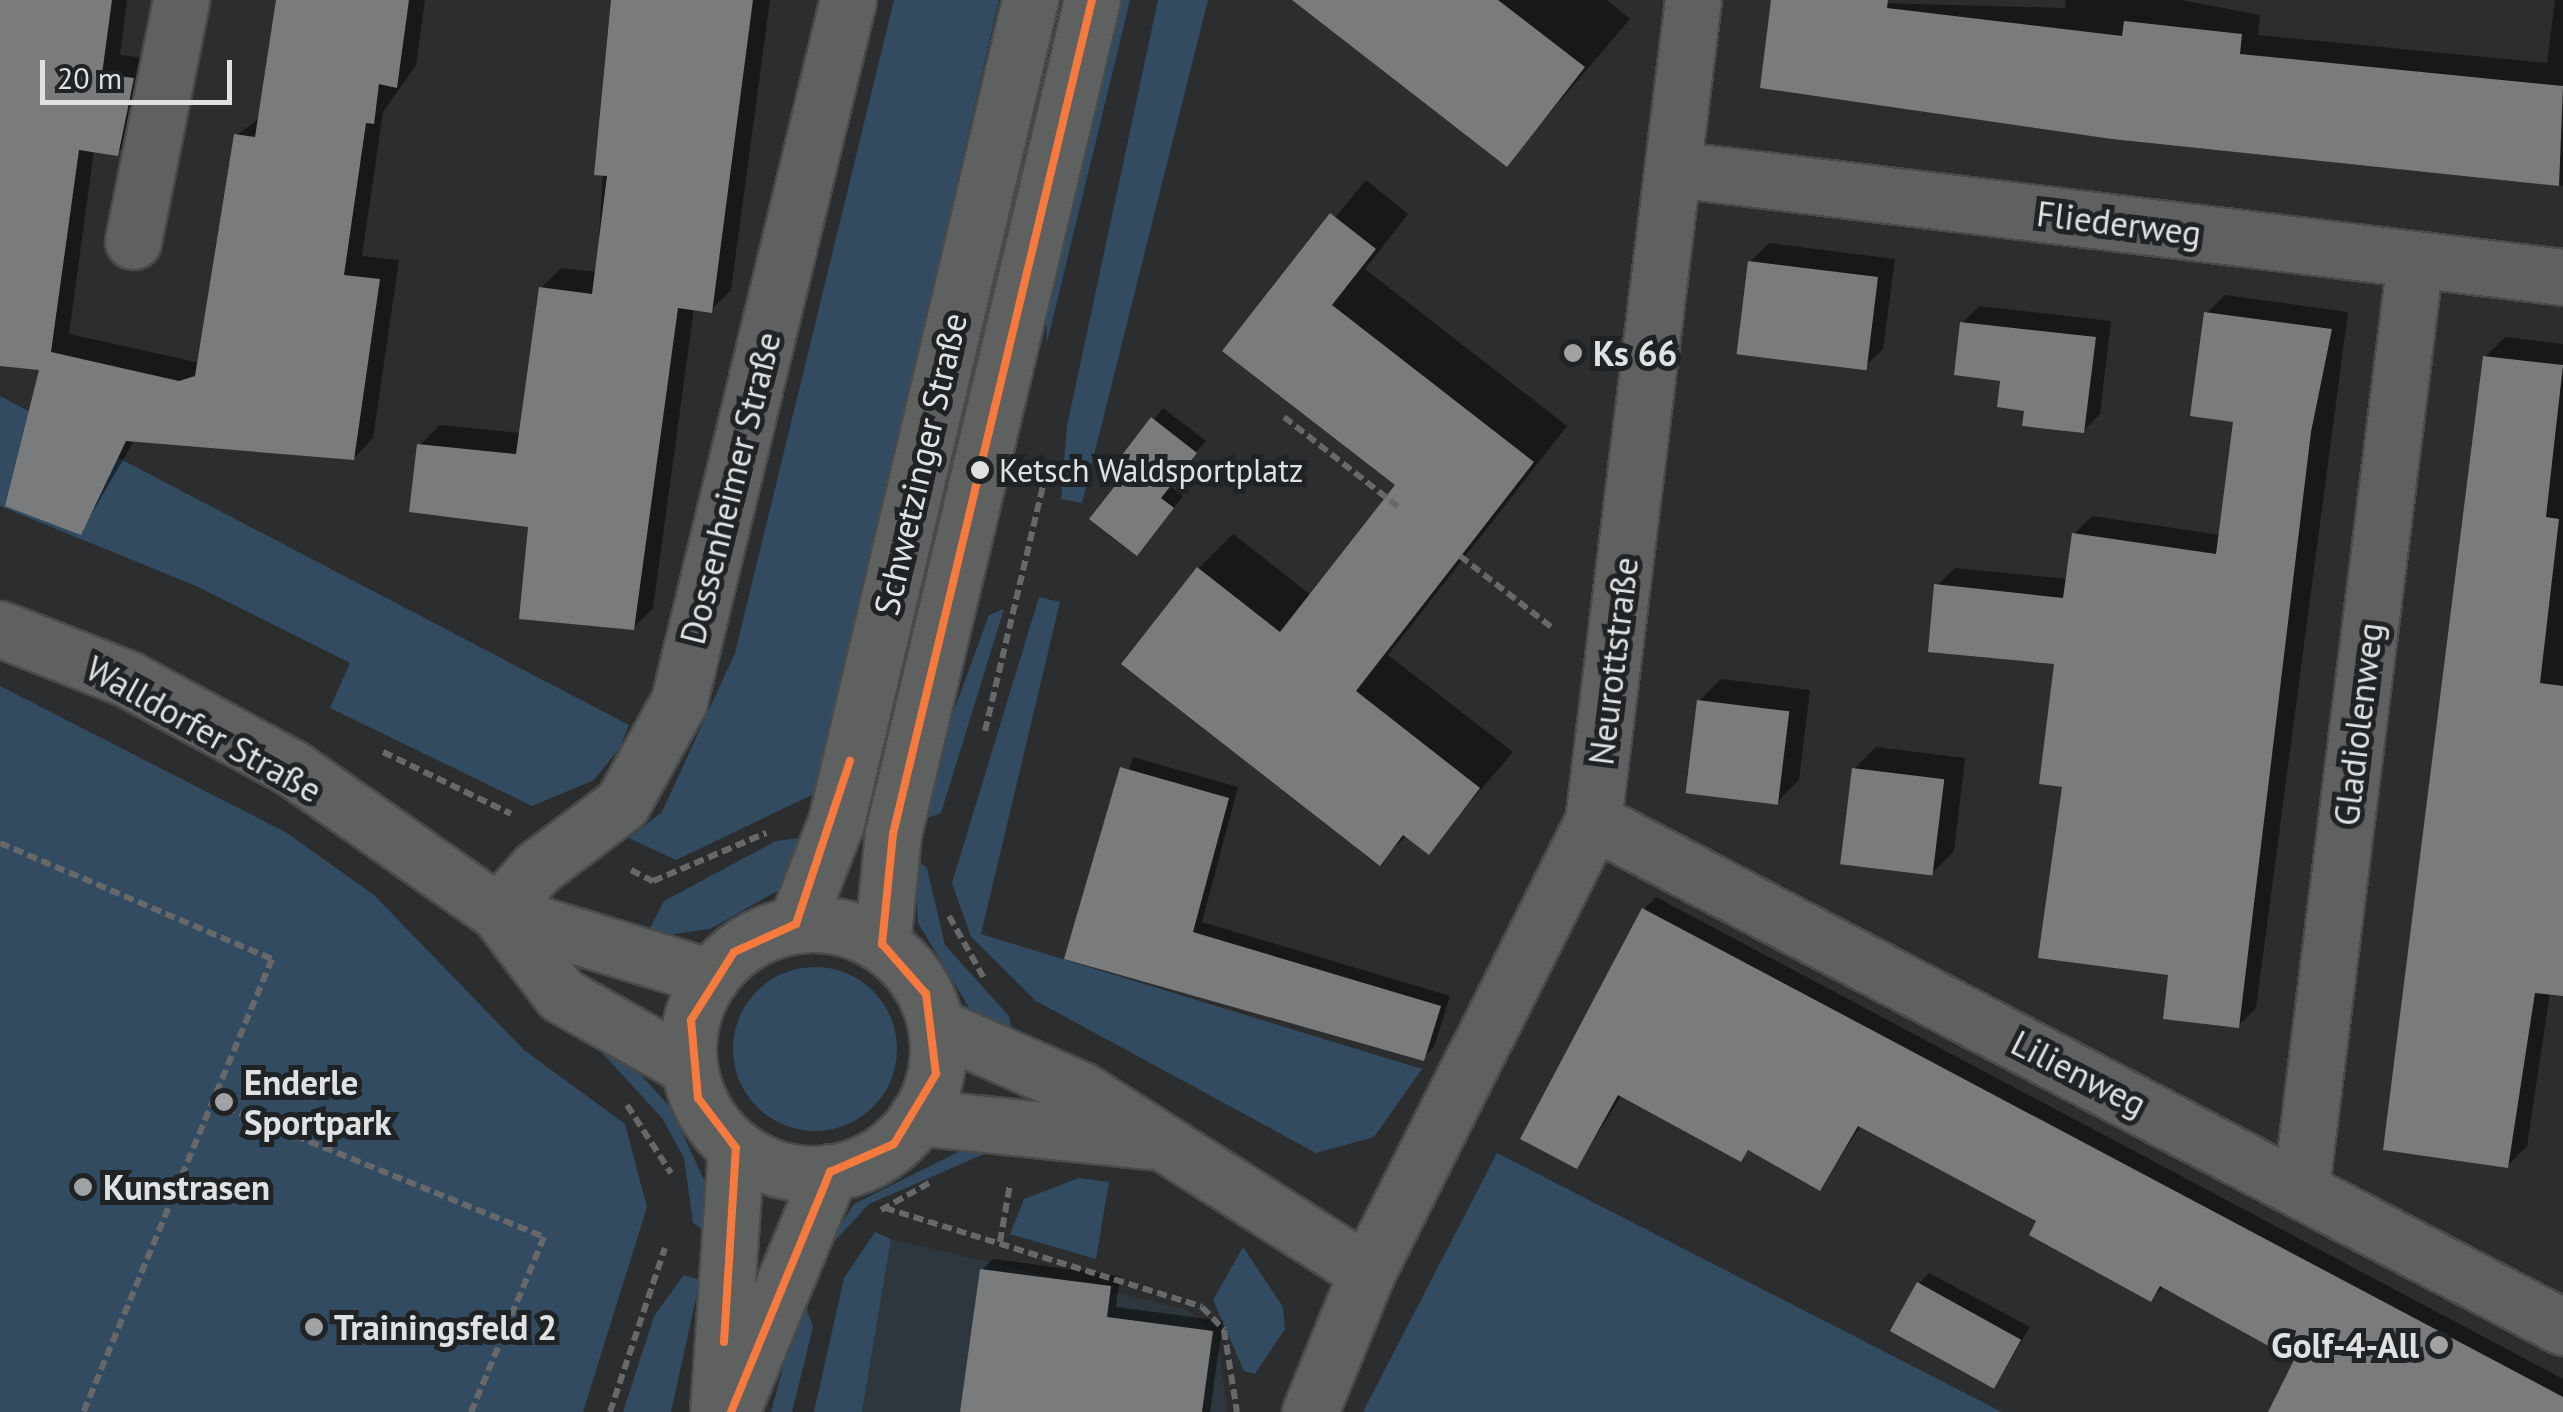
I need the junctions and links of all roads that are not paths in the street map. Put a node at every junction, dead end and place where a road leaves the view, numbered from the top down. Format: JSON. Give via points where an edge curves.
{"nodes":[{"id":1,"x":180,"y":0,"type":"edge"},
{"id":2,"x":848,"y":0,"type":"edge"},
{"id":3,"x":1030,"y":0,"type":"edge"},
{"id":4,"x":1092,"y":0,"type":"edge"},
{"id":5,"x":1692,"y":0,"type":"edge"},
{"id":6,"x":1674,"y":169,"type":"junction"},
{"id":7,"x":132,"y":242,"type":"dead end"},
{"id":8,"x":2415,"y":260,"type":"junction"},
{"id":9,"x":2563,"y":277,"type":"edge"},
{"id":10,"x":0,"y":629,"type":"edge"},
{"id":11,"x":1593,"y":821,"type":"junction"},
{"id":12,"x":498,"y":912,"type":"junction"},
{"id":13,"x":796,"y":924,"type":"junction"},
{"id":14,"x":882,"y":944,"type":"junction"},
{"id":15,"x":711,"y":978,"type":"junction"},
{"id":16,"x":936,"y":1026,"type":"junction"},
{"id":17,"x":689,"y":1067,"type":"junction"},
{"id":18,"x":917,"y":1117,"type":"junction"},
{"id":19,"x":1150,"y":1142,"type":"junction"},
{"id":20,"x":736,"y":1148,"type":"junction"},
{"id":21,"x":830,"y":1172,"type":"junction"},
{"id":22,"x":2301,"y":1188,"type":"junction"},
{"id":23,"x":1366,"y":1272,"type":"junction"},
{"id":24,"x":2563,"y":1326,"type":"edge"},
{"id":25,"x":718,"y":1412,"type":"edge"},
{"id":26,"x":731,"y":1412,"type":"edge"},
{"id":27,"x":1310,"y":1412,"type":"edge"}],
"edges":[{"from":1,"to":7,"type":"street"},
{"from":2,"to":12,"type":"street","name":"Dossenheimer Straße","via":[[679,701],[622,804],[537,868]]},
{"from":3,"to":13,"type":"street","name":"Schwetzinger Straße","via":[[836,822]]},
{"from":4,"to":14,"type":"street","name":"Schwetzinger Straße","via":[[893,834]]},
{"from":5,"to":6,"type":"street","name":"Neurottstraße"},
{"from":6,"to":8,"type":"street","name":"Fliederweg"},
{"from":6,"to":11,"type":"street","name":"Neurottstraße"},
{"from":8,"to":9,"type":"street","name":"Fliederweg"},
{"from":8,"to":22,"type":"street","name":"Gladiolenweg"},
{"from":10,"to":12,"type":"street","name":"Walldorfer Straße","via":[[128,679],[292,768]]},
{"from":11,"to":22,"type":"street","name":"Lilienweg"},
{"from":11,"to":23,"type":"street","name":"Neurottstraße"},
{"from":12,"to":15,"type":"street","name":"Walldorfer Straße"},
{"from":12,"to":17,"type":"street","name":"Walldorfer Straße","via":[[561,995]]},
{"from":13,"to":14,"type":"street","via":[[833,925]]},
{"from":13,"to":15,"type":"street","via":[[734,952]]},
{"from":14,"to":16,"type":"street","via":[[907,965]]},
{"from":15,"to":17,"type":"street","via":[[691,1020]]},
{"from":16,"to":18,"type":"street","via":[[936,1074]]},
{"from":16,"to":19,"type":"street","via":[[1080,1090]]},
{"from":17,"to":20,"type":"street","via":[[698,1098]]},
{"from":18,"to":19,"type":"street"},
{"from":18,"to":21,"type":"street","via":[[894,1144]]},
{"from":19,"to":23,"type":"street"},
{"from":20,"to":21,"type":"street","via":[[781,1170]]},
{"from":20,"to":25,"type":"street"},
{"from":21,"to":26,"type":"street"},
{"from":22,"to":24,"type":"street","name":"Lilienweg"},
{"from":23,"to":27,"type":"street","name":"Neurottstraße"}]}
